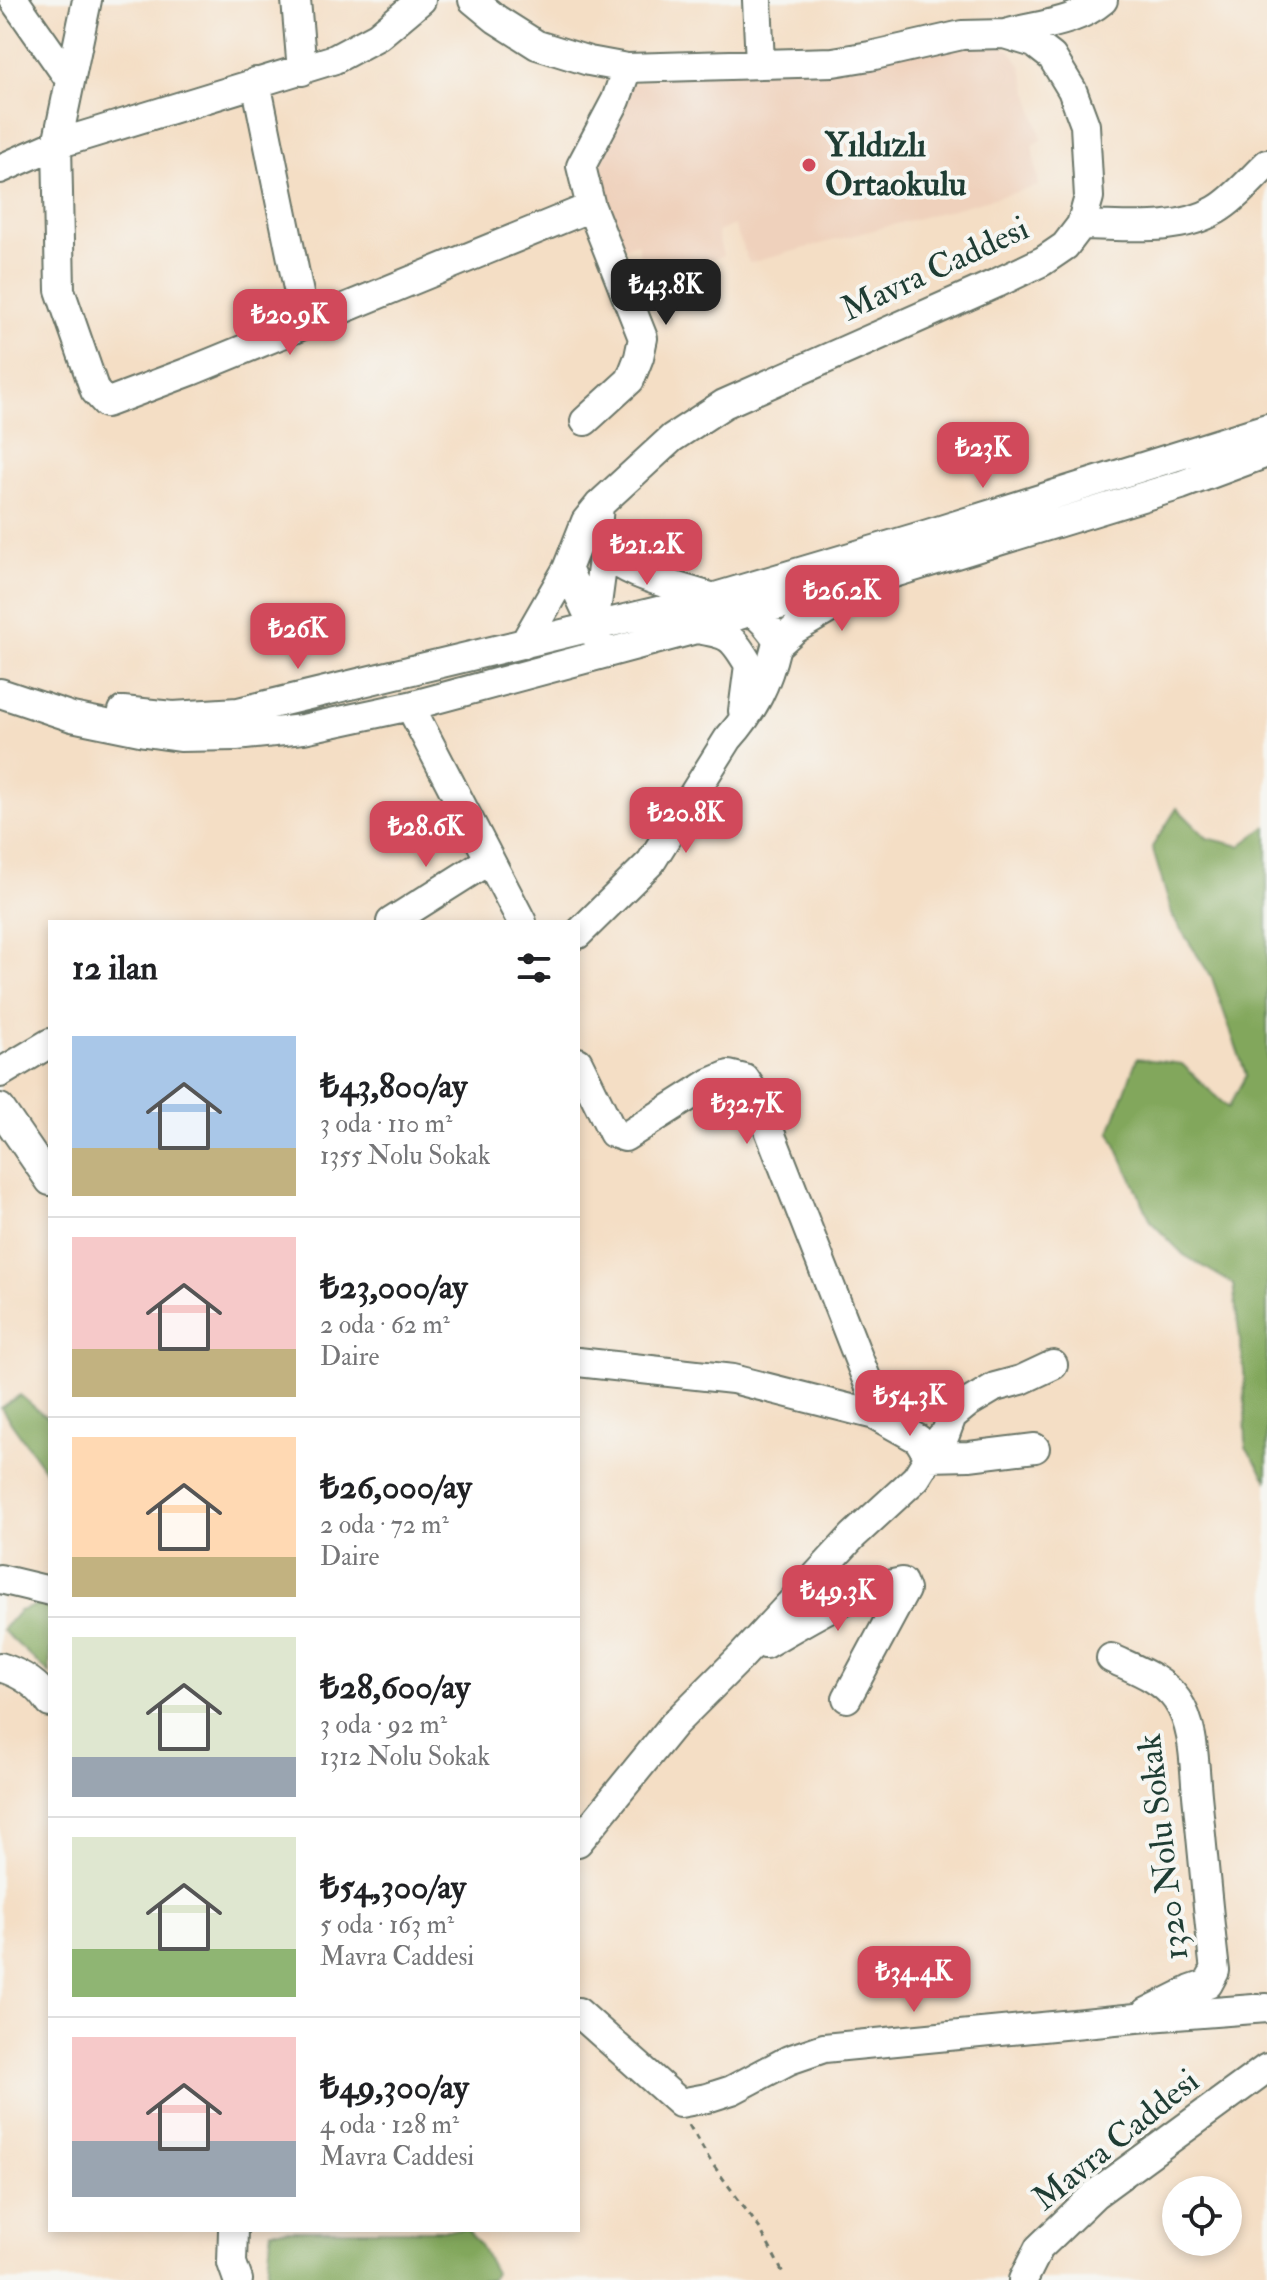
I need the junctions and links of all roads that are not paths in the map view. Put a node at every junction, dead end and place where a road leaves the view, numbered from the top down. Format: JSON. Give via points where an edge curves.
{"nodes":[{"id":1,"x":14,"y":0,"type":"edge"},
{"id":2,"x":87,"y":0,"type":"edge"},
{"id":3,"x":296,"y":0,"type":"edge"},
{"id":4,"x":421,"y":0,"type":"edge"},
{"id":5,"x":473,"y":0,"type":"edge"},
{"id":6,"x":757,"y":0,"type":"edge"},
{"id":7,"x":1103,"y":0,"type":"edge"},
{"id":8,"x":1004,"y":34,"type":"junction"},
{"id":9,"x":760,"y":63,"type":"junction"},
{"id":10,"x":627,"y":68,"type":"junction"},
{"id":11,"x":302,"y":71,"type":"junction"},
{"id":12,"x":70,"y":80,"type":"junction"},
{"id":13,"x":256,"y":82,"type":"junction"},
{"id":14,"x":57,"y":144,"type":"junction"},
{"id":15,"x":1267,"y":164,"type":"edge"},
{"id":16,"x":0,"y":169,"type":"edge"},
{"id":17,"x":591,"y":207,"type":"junction"},
{"id":18,"x":1081,"y":225,"type":"junction"},
{"id":19,"x":305,"y":323,"type":"junction"},
{"id":20,"x":585,"y":421,"type":"dead end"},
{"id":21,"x":1267,"y":428,"type":"edge"},
{"id":22,"x":1267,"y":453,"type":"edge"},
{"id":23,"x":599,"y":505,"type":"junction"},
{"id":24,"x":604,"y":552,"type":"junction"},
{"id":25,"x":567,"y":569,"type":"junction"},
{"id":26,"x":876,"y":578,"type":"junction"},
{"id":27,"x":712,"y":598,"type":"junction"},
{"id":28,"x":752,"y":611,"type":"junction"},
{"id":29,"x":594,"y":627,"type":"junction"},
{"id":30,"x":696,"y":629,"type":"junction"},
{"id":31,"x":524,"y":644,"type":"junction"},
{"id":32,"x":776,"y":646,"type":"junction"},
{"id":33,"x":603,"y":655,"type":"junction"},
{"id":34,"x":0,"y":678,"type":"edge"},
{"id":35,"x":0,"y":693,"type":"edge"},
{"id":36,"x":410,"y":706,"type":"junction"},
{"id":37,"x":739,"y":727,"type":"junction"},
{"id":38,"x":489,"y":860,"type":"junction"},
{"id":39,"x":394,"y":920,"type":"edge"},
{"id":40,"x":521,"y":920,"type":"edge"},
{"id":41,"x":580,"y":932,"type":"edge"},
{"id":42,"x":48,"y":1044,"type":"edge"},
{"id":43,"x":580,"y":1066,"type":"edge"},
{"id":44,"x":0,"y":1073,"type":"edge"},
{"id":45,"x":0,"y":1108,"type":"edge"},
{"id":46,"x":48,"y":1178,"type":"edge"},
{"id":47,"x":580,"y":1362,"type":"edge"},
{"id":48,"x":1053,"y":1365,"type":"dead end"},
{"id":49,"x":875,"y":1415,"type":"junction"},
{"id":50,"x":1035,"y":1448,"type":"dead end"},
{"id":51,"x":929,"y":1457,"type":"junction"},
{"id":52,"x":0,"y":1579,"type":"edge"},
{"id":53,"x":48,"y":1591,"type":"edge"},
{"id":54,"x":740,"y":1658,"type":"junction"},
{"id":55,"x":1111,"y":1658,"type":"dead end"},
{"id":56,"x":0,"y":1667,"type":"edge"},
{"id":57,"x":847,"y":1698,"type":"dead end"},
{"id":58,"x":48,"y":1700,"type":"edge"},
{"id":59,"x":580,"y":1840,"type":"edge"},
{"id":60,"x":1267,"y":2008,"type":"edge"},
{"id":61,"x":580,"y":2014,"type":"edge"},
{"id":62,"x":1136,"y":2018,"type":"junction"},
{"id":63,"x":1267,"y":2068,"type":"edge"},
{"id":64,"x":233,"y":2232,"type":"edge"},
{"id":65,"x":238,"y":2280,"type":"edge"},
{"id":66,"x":1023,"y":2280,"type":"edge"}],
"edges":[{"from":1,"to":12,"type":"street"},
{"from":2,"to":12,"type":"street"},
{"from":3,"to":11,"type":"street"},
{"from":4,"to":11,"type":"street","via":[[378,36]]},
{"from":5,"to":10,"type":"street","name":"Mavra Caddesi","via":[[537,45]]},
{"from":6,"to":9,"type":"street"},
{"from":7,"to":8,"type":"street","via":[[1076,17]]},
{"from":8,"to":9,"type":"street","name":"Mavra Caddesi","via":[[962,35],[833,62]]},
{"from":8,"to":18,"type":"street","name":"Mavra Caddesi","via":[[1034,43],[1052,57],[1072,90],[1085,125],[1089,197]]},
{"from":9,"to":10,"type":"street","name":"Mavra Caddesi"},
{"from":10,"to":17,"type":"street","via":[[581,166]]},
{"from":11,"to":13,"type":"street"},
{"from":12,"to":14,"type":"street"},
{"from":13,"to":14,"type":"street"},
{"from":13,"to":19,"type":"street"},
{"from":14,"to":16,"type":"street"},
{"from":14,"to":19,"type":"street","via":[[60,290],[95,391],[106,403]]},
{"from":15,"to":18,"type":"street","via":[[1217,210],[1187,222]]},
{"from":17,"to":19,"type":"street"},
{"from":17,"to":20,"type":"street","via":[[643,338],[630,380]]},
{"from":18,"to":23,"type":"street","name":"Mavra Caddesi","via":[[1065,246],[1043,261],[724,404],[672,438]]},
{"from":21,"to":27,"type":"street"},
{"from":22,"to":26,"type":"street","via":[[1181,485]]},
{"from":23,"to":24,"type":"street"},
{"from":23,"to":25,"type":"street","name":"Mavra Caddesi","via":[[581,531]]},
{"from":24,"to":27,"type":"street","via":[[635,571]]},
{"from":24,"to":29,"type":"street"},
{"from":25,"to":29,"type":"street"},
{"from":25,"to":31,"type":"street","name":"Mavra Caddesi"},
{"from":26,"to":28,"type":"street"},
{"from":26,"to":32,"type":"street"},
{"from":27,"to":28,"type":"street"},
{"from":27,"to":29,"type":"street"},
{"from":28,"to":30,"type":"street"},
{"from":28,"to":32,"type":"street","via":[[773,633]]},
{"from":29,"to":31,"type":"street"},
{"from":29,"to":33,"type":"street"},
{"from":30,"to":33,"type":"street"},
{"from":30,"to":37,"type":"street","via":[[722,633],[749,665]]},
{"from":31,"to":34,"type":"street","via":[[238,712],[130,712]]},
{"from":32,"to":37,"type":"street","via":[[764,688]]},
{"from":33,"to":36,"type":"street"},
{"from":35,"to":36,"type":"street","via":[[72,717],[180,737],[303,729]]},
{"from":36,"to":38,"type":"street"},
{"from":37,"to":41,"type":"street","via":[[651,862]]},
{"from":38,"to":39,"type":"street"},
{"from":38,"to":40,"type":"street"},
{"from":42,"to":44,"type":"street"},
{"from":43,"to":49,"type":"street","via":[[613,1133],[625,1137],[710,1083],[729,1075],[745,1079],[874,1398]]},
{"from":45,"to":46,"type":"street"},
{"from":47,"to":49,"type":"street","via":[[733,1379]]},
{"from":48,"to":51,"type":"street","via":[[968,1403],[952,1416]]},
{"from":49,"to":51,"type":"street","via":[[918,1439]]},
{"from":50,"to":51,"type":"street"},
{"from":51,"to":54,"type":"street","via":[[916,1478],[853,1536]]},
{"from":52,"to":53,"type":"street"},
{"from":54,"to":57,"type":"street","via":[[837,1603],[902,1582],[905,1590],[893,1617]]},
{"from":54,"to":59,"type":"street","via":[[674,1724]]},
{"from":55,"to":62,"type":"street","name":"1320 Nolu Sokak","via":[[1156,1679],[1182,1709],[1190,1735],[1215,1971],[1208,1984]]},
{"from":56,"to":58,"type":"street","via":[[17,1672]]},
{"from":60,"to":62,"type":"street","name":"Mavra Caddesi"},
{"from":61,"to":62,"type":"street","name":"Mavra Caddesi","via":[[680,2103],[732,2090],[824,2048]]},
{"from":63,"to":66,"type":"street","name":"Mavra Caddesi","via":[[1095,2194],[1039,2248]]},
{"from":64,"to":65,"type":"street","via":[[232,2263]]}]}
